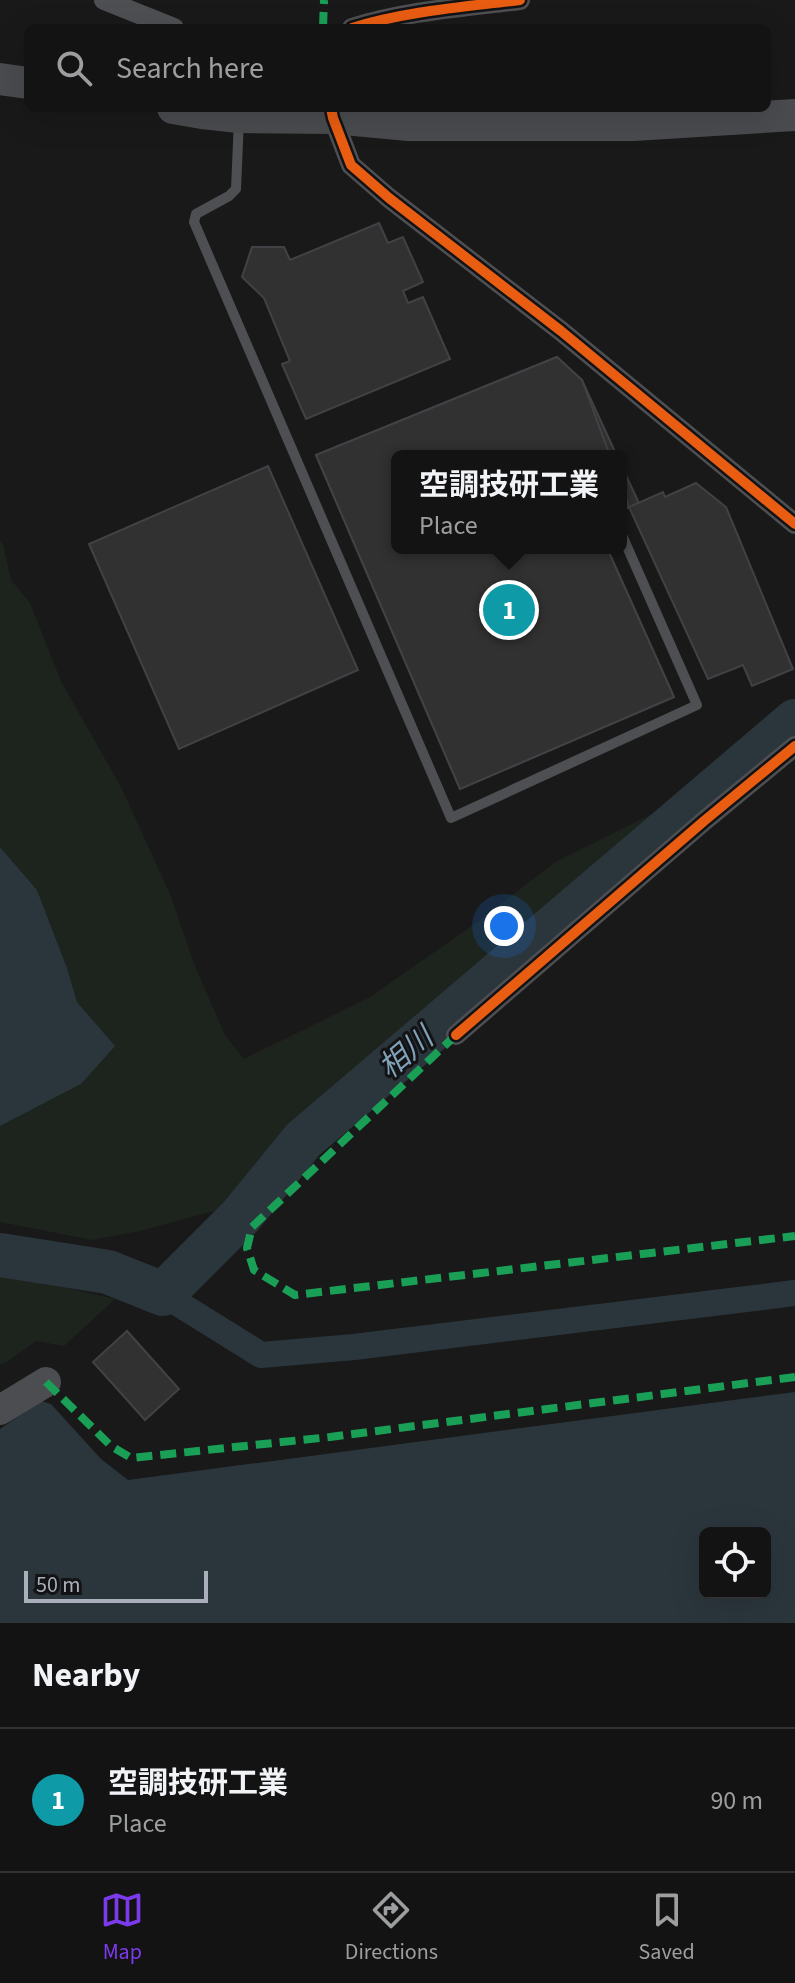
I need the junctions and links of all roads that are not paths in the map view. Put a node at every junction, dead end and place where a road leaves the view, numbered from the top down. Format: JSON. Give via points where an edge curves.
{"nodes":[{"id":1,"x":104,"y":0,"type":"edge"},
{"id":2,"x":520,"y":0,"type":"edge"},
{"id":3,"x":164,"y":24,"type":"edge"},
{"id":4,"x":364,"y":24,"type":"edge"},
{"id":5,"x":0,"y":79,"type":"edge"},
{"id":6,"x":24,"y":82,"type":"edge"},
{"id":7,"x":202,"y":112,"type":"edge"},
{"id":8,"x":332,"y":113,"type":"edge"},
{"id":9,"x":795,"y":115,"type":"edge"},
{"id":10,"x":239,"y":117,"type":"junction"},
{"id":11,"x":795,"y":524,"type":"edge"},
{"id":12,"x":627,"y":547,"type":"edge"},
{"id":13,"x":795,"y":746,"type":"edge"},
{"id":14,"x":456,"y":1035,"type":"dead end"},
{"id":15,"x":46,"y":1382,"type":"dead end"},
{"id":16,"x":0,"y":1410,"type":"edge"}],
"edges":[{"from":1,"to":3,"type":"street"},
{"from":2,"to":4,"type":"street"},
{"from":5,"to":6,"type":"main road"},
{"from":7,"to":10,"type":"main road"},
{"from":8,"to":9,"type":"main road","via":[[409,125],[633,125]]},
{"from":8,"to":10,"type":"main road"},
{"from":8,"to":11,"type":"street","via":[[351,165]]},
{"from":10,"to":12,"type":"lane","via":[[236,189],[196,214],[194,222],[451,818],[697,705]]},
{"from":13,"to":14,"type":"street"},
{"from":15,"to":16,"type":"street"}]}
